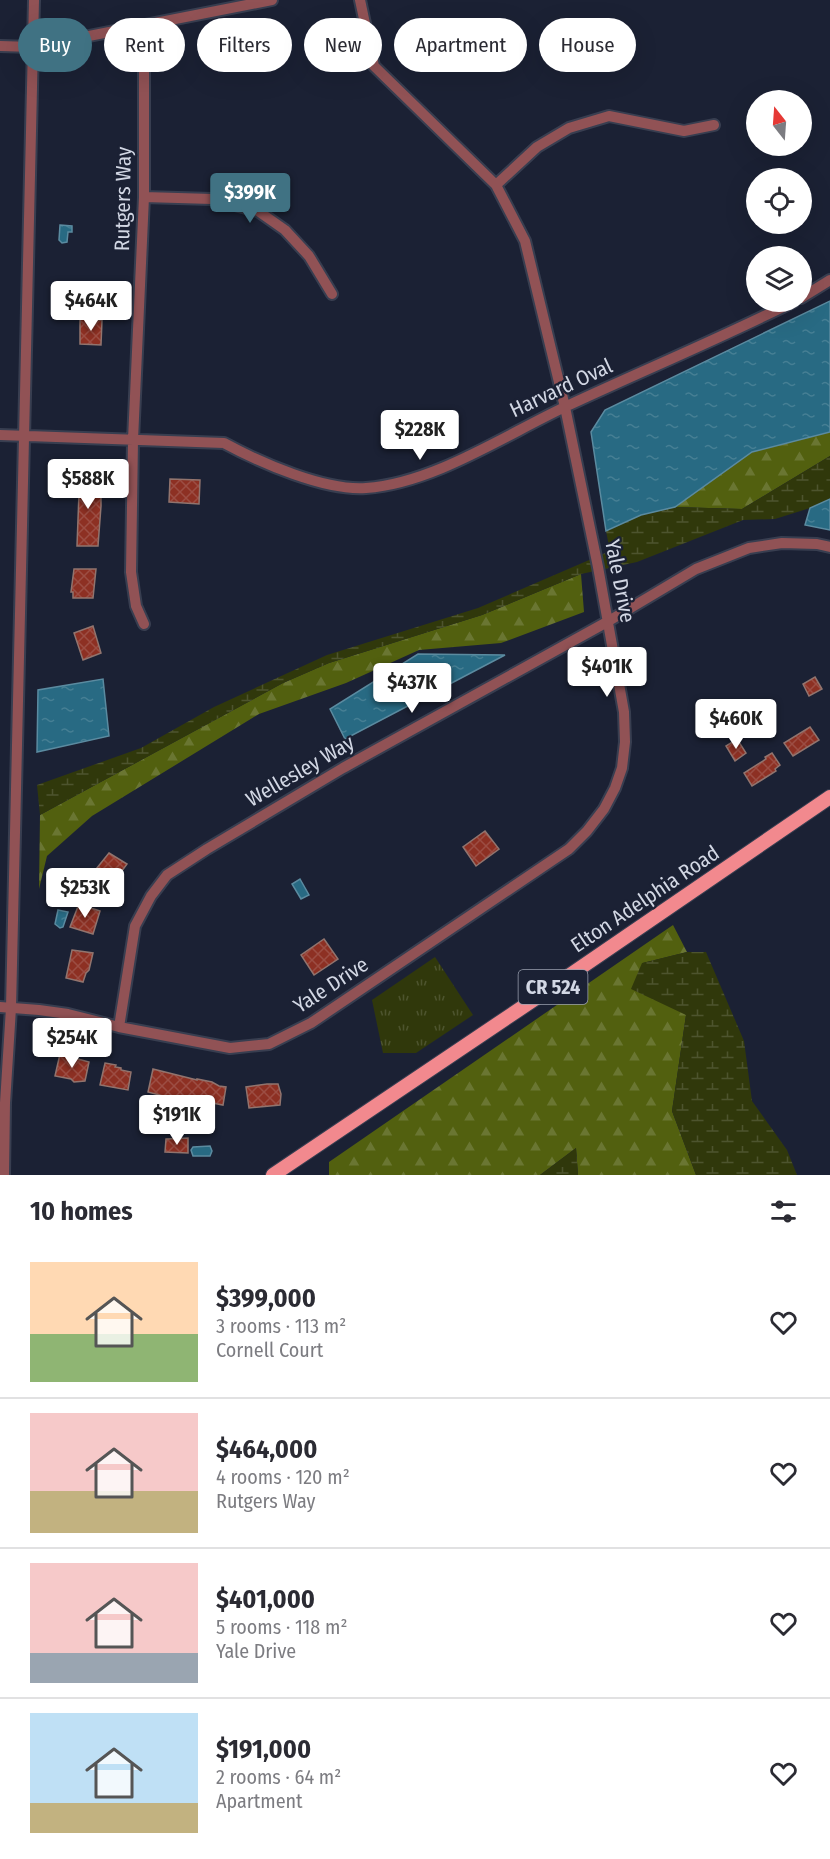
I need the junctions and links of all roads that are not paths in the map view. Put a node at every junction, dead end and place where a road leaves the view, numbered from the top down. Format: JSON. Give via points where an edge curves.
{"nodes":[{"id":1,"x":34,"y":0,"type":"edge"},
{"id":2,"x":272,"y":0,"type":"edge"},
{"id":3,"x":360,"y":0,"type":"edge"},
{"id":4,"x":34,"y":18,"type":"edge"},
{"id":5,"x":180,"y":18,"type":"edge"},
{"id":6,"x":0,"y":46,"type":"edge"},
{"id":7,"x":18,"y":47,"type":"edge"},
{"id":8,"x":32,"y":72,"type":"edge"},
{"id":9,"x":144,"y":72,"type":"edge"},
{"id":10,"x":714,"y":125,"type":"dead end"},
{"id":11,"x":496,"y":185,"type":"junction"},
{"id":12,"x":144,"y":197,"type":"junction"},
{"id":13,"x":830,"y":280,"type":"edge"},
{"id":14,"x":812,"y":291,"type":"edge"},
{"id":15,"x":332,"y":294,"type":"dead end"},
{"id":16,"x":771,"y":312,"type":"edge"},
{"id":17,"x":565,"y":407,"type":"junction"},
{"id":18,"x":0,"y":435,"type":"edge"},
{"id":19,"x":24,"y":436,"type":"junction"},
{"id":20,"x":133,"y":440,"type":"junction"},
{"id":21,"x":830,"y":547,"type":"edge"},
{"id":22,"x":608,"y":622,"type":"junction"},
{"id":23,"x":144,"y":624,"type":"dead end"},
{"id":24,"x":830,"y":797,"type":"edge"},
{"id":25,"x":6,"y":1008,"type":"edge"},
{"id":26,"x":119,"y":1027,"type":"junction"},
{"id":27,"x":4,"y":1175,"type":"edge"},
{"id":28,"x":273,"y":1175,"type":"edge"}],
"edges":[{"from":1,"to":4,"type":"street"},
{"from":2,"to":5,"type":"street"},
{"from":3,"to":11,"type":"street","name":"Yale Drive","via":[[374,66]]},
{"from":6,"to":7,"type":"street"},
{"from":8,"to":19,"type":"street"},
{"from":9,"to":12,"type":"street","name":"Rutgers Way"},
{"from":10,"to":11,"type":"street","via":[[684,131],[609,116],[569,128],[537,147]]},
{"from":11,"to":17,"type":"street","name":"Yale Drive","via":[[525,241]]},
{"from":12,"to":15,"type":"street","via":[[212,199],[258,211],[285,230],[309,256]]},
{"from":12,"to":20,"type":"street","name":"Rutgers Way"},
{"from":13,"to":14,"type":"street"},
{"from":16,"to":17,"type":"street","name":"Harvard Oval"},
{"from":17,"to":20,"type":"street","name":"Harvard Oval","via":[[437,470],[393,484],[364,488],[326,484],[247,456],[224,443]]},
{"from":17,"to":22,"type":"street","name":"Yale Drive"},
{"from":18,"to":19,"type":"street","name":"Harvard Oval"},
{"from":19,"to":20,"type":"street","name":"Harvard Oval"},
{"from":19,"to":25,"type":"street"},
{"from":20,"to":23,"type":"street","name":"Rutgers Way","via":[[131,572],[136,606]]},
{"from":21,"to":22,"type":"street","name":"Wellesley Way","via":[[782,543],[749,548],[696,569]]},
{"from":22,"to":26,"type":"street","name":"Wellesley Way","via":[[343,768],[167,875],[135,926]]},
{"from":22,"to":26,"type":"street","name":"Yale Drive","via":[[624,712],[621,768],[604,809],[568,849],[311,1023],[269,1044],[230,1048]]},
{"from":24,"to":28,"type":"main road","name":"Elton Adelphia Road","number":"CR 524"},
{"from":25,"to":26,"type":"street","name":"Yale Drive","via":[[68,1014]]},
{"from":25,"to":27,"type":"street"}]}
